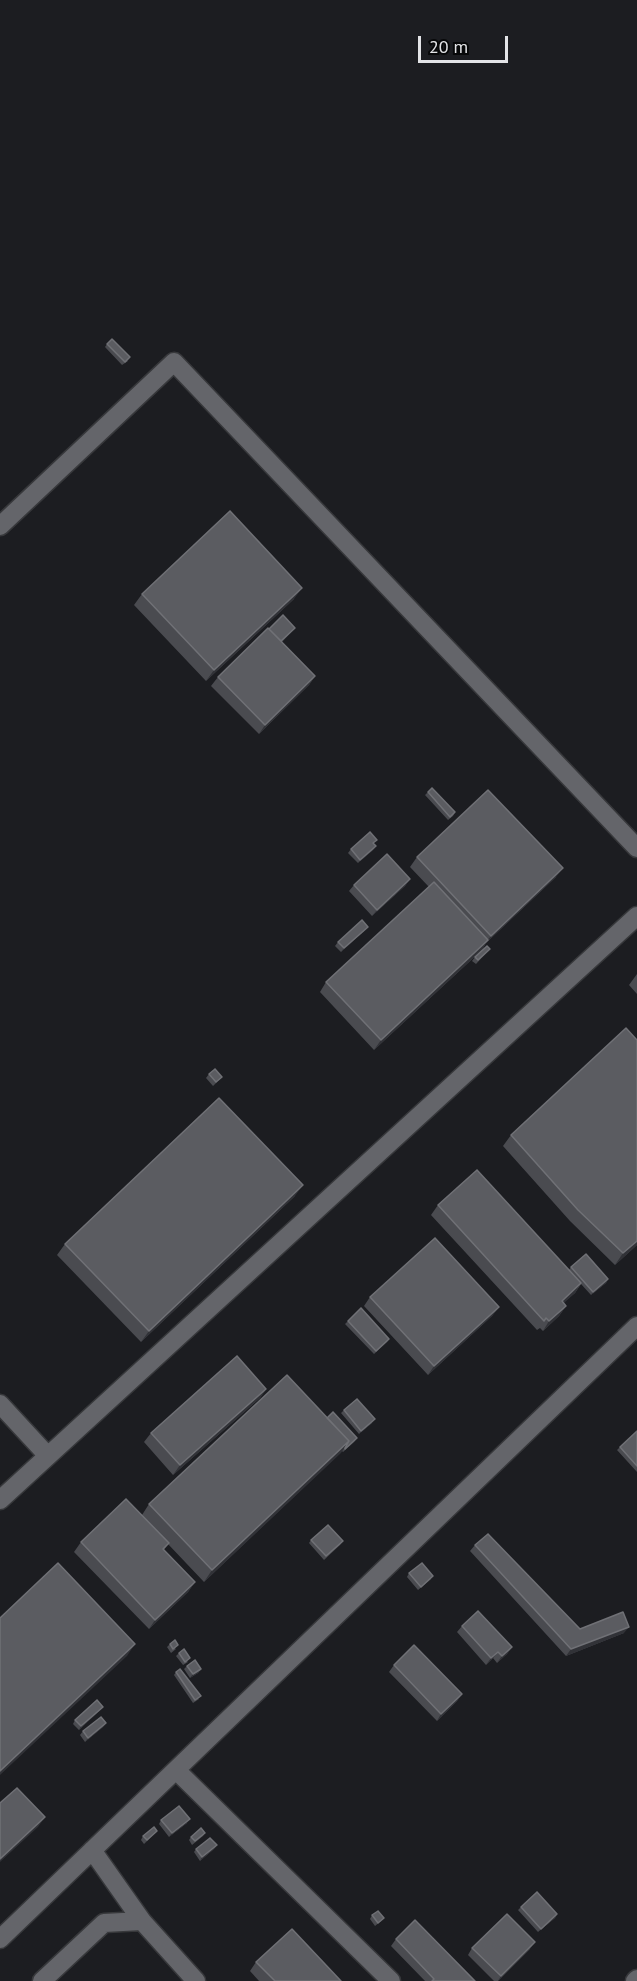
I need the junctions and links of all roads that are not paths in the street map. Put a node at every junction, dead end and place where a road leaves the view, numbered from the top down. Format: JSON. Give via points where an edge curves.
{"nodes":[{"id":1,"x":0,"y":526,"type":"edge"},
{"id":2,"x":637,"y":848,"type":"edge"},
{"id":3,"x":637,"y":916,"type":"edge"},
{"id":4,"x":637,"y":1326,"type":"edge"},
{"id":5,"x":0,"y":1404,"type":"edge"},
{"id":6,"x":48,"y":1456,"type":"junction"},
{"id":7,"x":0,"y":1500,"type":"edge"},
{"id":8,"x":176,"y":1770,"type":"junction"},
{"id":9,"x":92,"y":1850,"type":"junction"},
{"id":10,"x":142,"y":1921,"type":"junction"},
{"id":11,"x":0,"y":1939,"type":"edge"},
{"id":12,"x":42,"y":1981,"type":"edge"},
{"id":13,"x":196,"y":1981,"type":"edge"},
{"id":14,"x":391,"y":1981,"type":"edge"}],
"edges":[{"from":1,"to":2,"type":"lane","via":[[174,362]]},
{"from":3,"to":6,"type":"lane"},
{"from":4,"to":8,"type":"lane"},
{"from":5,"to":6,"type":"lane"},
{"from":6,"to":7,"type":"lane"},
{"from":8,"to":9,"type":"lane"},
{"from":8,"to":14,"type":"lane"},
{"from":9,"to":10,"type":"lane"},
{"from":9,"to":11,"type":"lane"},
{"from":10,"to":12,"type":"lane","via":[[104,1923]]},
{"from":10,"to":13,"type":"lane"}]}
